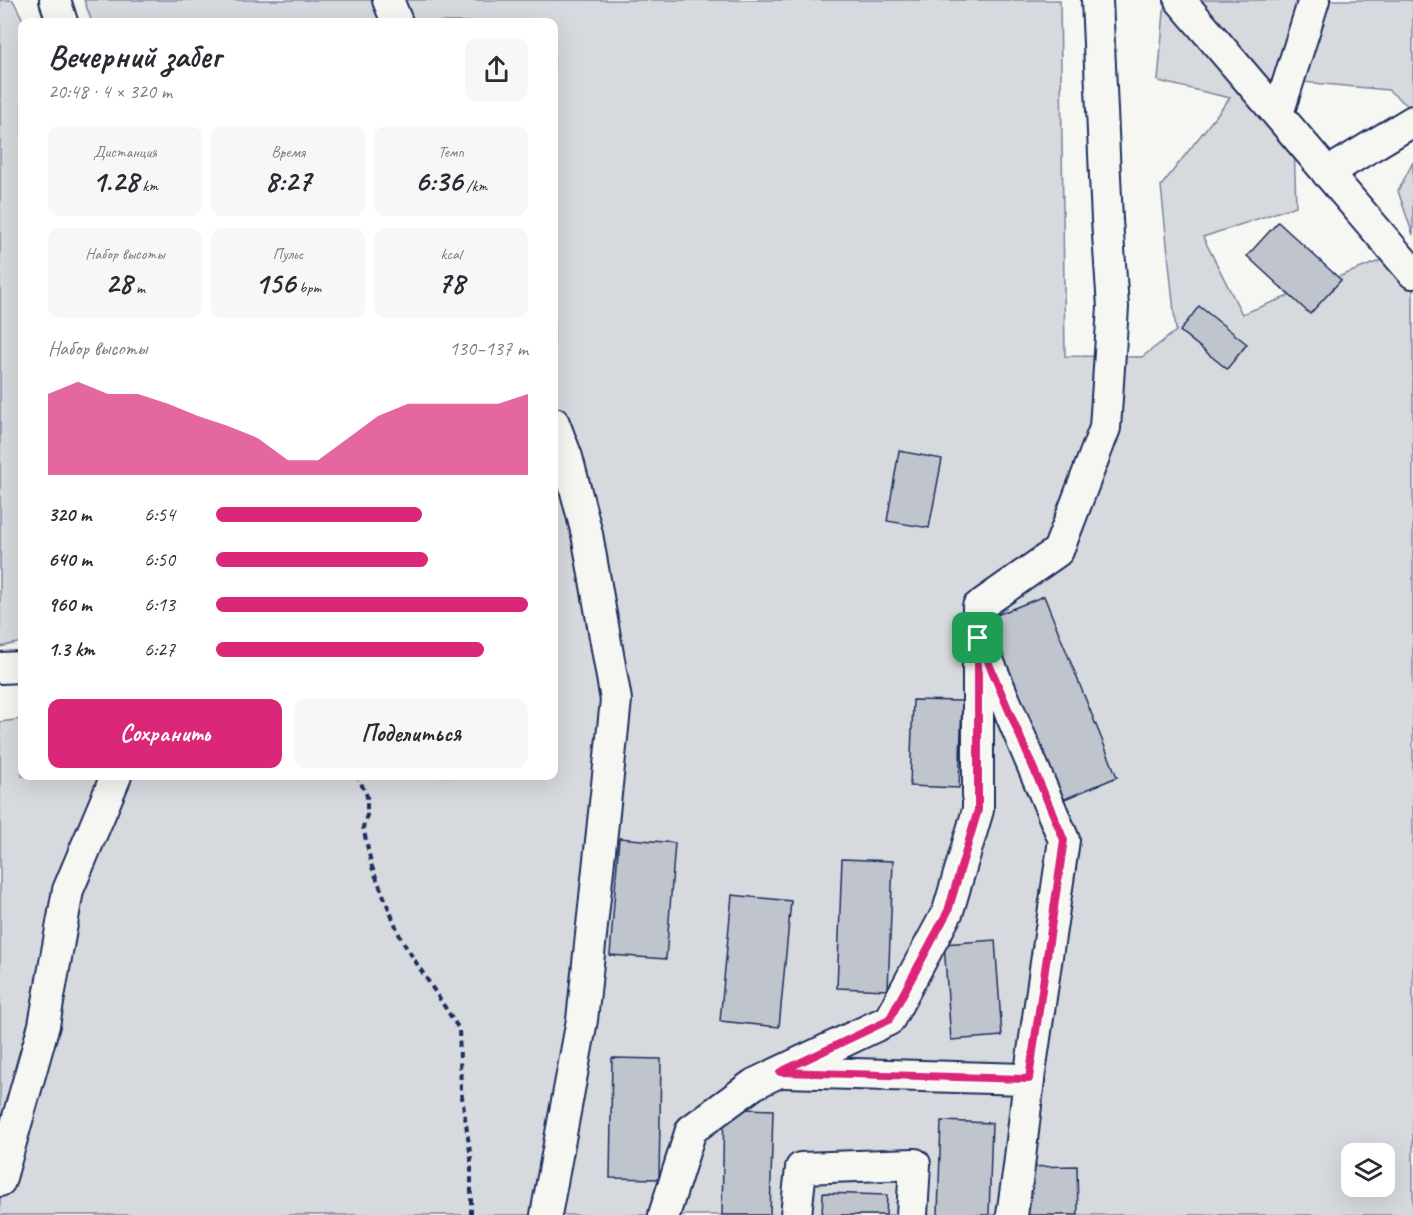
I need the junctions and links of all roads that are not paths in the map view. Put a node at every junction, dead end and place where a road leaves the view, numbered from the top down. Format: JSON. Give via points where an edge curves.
{"nodes":[{"id":1,"x":55,"y":0,"type":"edge"},
{"id":2,"x":388,"y":0,"type":"edge"},
{"id":3,"x":1097,"y":0,"type":"edge"},
{"id":4,"x":1180,"y":0,"type":"edge"},
{"id":5,"x":1314,"y":0,"type":"edge"},
{"id":6,"x":61,"y":18,"type":"edge"},
{"id":7,"x":395,"y":18,"type":"edge"},
{"id":8,"x":1278,"y":114,"type":"junction"},
{"id":9,"x":1413,"y":121,"type":"edge"},
{"id":10,"x":1327,"y":173,"type":"junction"},
{"id":11,"x":1413,"y":273,"type":"edge"},
{"id":12,"x":558,"y":433,"type":"edge"},
{"id":13,"x":978,"y":638,"type":"junction"},
{"id":14,"x":18,"y":667,"type":"edge"},
{"id":15,"x":0,"y":668,"type":"edge"},
{"id":16,"x":114,"y":780,"type":"edge"},
{"id":17,"x":780,"y":1072,"type":"junction"},
{"id":18,"x":1029,"y":1079,"type":"junction"},
{"id":19,"x":0,"y":1180,"type":"edge"},
{"id":20,"x":546,"y":1215,"type":"edge"},
{"id":21,"x":664,"y":1215,"type":"edge"},
{"id":22,"x":796,"y":1215,"type":"edge"},
{"id":23,"x":912,"y":1215,"type":"edge"},
{"id":24,"x":1012,"y":1215,"type":"edge"}],
"edges":[{"from":1,"to":6,"type":"street"},
{"from":2,"to":7,"type":"street"},
{"from":3,"to":13,"type":"street","via":[[1113,307],[1105,428],[1058,551],[978,607]]},
{"from":4,"to":8,"type":"street"},
{"from":5,"to":8,"type":"street"},
{"from":8,"to":10,"type":"street"},
{"from":9,"to":10,"type":"street"},
{"from":10,"to":11,"type":"street"},
{"from":12,"to":20,"type":"street","via":[[587,534],[616,700],[582,1020]]},
{"from":13,"to":17,"type":"street","via":[[978,810],[948,911],[889,1020]]},
{"from":13,"to":18,"type":"street","via":[[1064,840]]},
{"from":14,"to":15,"type":"street"},
{"from":16,"to":19,"type":"street","via":[[68,890],[44,1025]]},
{"from":17,"to":18,"type":"street"},
{"from":17,"to":21,"type":"street","via":[[754,1084],[691,1130]]},
{"from":18,"to":24,"type":"street"},
{"from":22,"to":23,"type":"street","via":[[801,1168],[915,1164]]}]}
